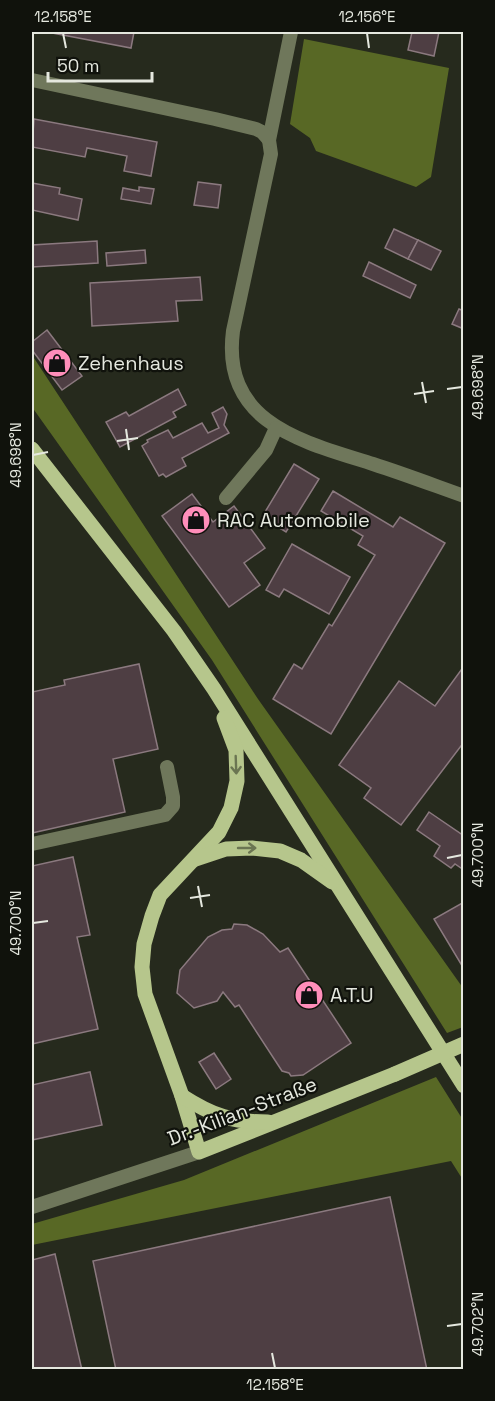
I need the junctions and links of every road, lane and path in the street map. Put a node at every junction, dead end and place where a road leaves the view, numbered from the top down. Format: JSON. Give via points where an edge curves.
{"nodes":[{"id":1,"x":291,"y":32,"type":"edge"},
{"id":2,"x":32,"y":80,"type":"edge"},
{"id":3,"x":269,"y":140,"type":"junction"},
{"id":4,"x":276,"y":428,"type":"junction"},
{"id":5,"x":32,"y":449,"type":"edge"},
{"id":6,"x":464,"y":496,"type":"edge"},
{"id":7,"x":226,"y":498,"type":"dead end"},
{"id":8,"x":214,"y":689,"type":"junction"},
{"id":9,"x":167,"y":767,"type":"dead end"},
{"id":10,"x":32,"y":844,"type":"edge"},
{"id":11,"x":190,"y":861,"type":"junction"},
{"id":12,"x":338,"y":886,"type":"junction"},
{"id":13,"x":464,"y":1044,"type":"edge"},
{"id":14,"x":464,"y":1086,"type":"edge"},
{"id":15,"x":182,"y":1096,"type":"junction"},
{"id":16,"x":277,"y":1122,"type":"junction"},
{"id":17,"x":199,"y":1152,"type":"junction"},
{"id":18,"x":32,"y":1207,"type":"edge"}],
"edges":[{"from":1,"to":3,"type":"street"},
{"from":2,"to":3,"type":"street","via":[[256,129]]},
{"from":3,"to":4,"type":"street","via":[[271,154],[231,340],[238,381],[248,401]]},
{"from":4,"to":6,"type":"street","via":[[328,450]]},
{"from":4,"to":7,"type":"street","via":[[266,450]]},
{"from":5,"to":8,"type":"main road","via":[[174,631]]},
{"from":8,"to":11,"type":"main road","one_way":true,"via":[[236,750],[237,781],[231,808],[219,832]]},
{"from":8,"to":12,"type":"main road"},
{"from":9,"to":10,"type":"street","via":[[173,806],[165,815]]},
{"from":11,"to":12,"type":"main road","one_way":true,"via":[[226,849],[280,851],[301,860]]},
{"from":11,"to":15,"type":"main road","via":[[160,895],[142,967],[145,994]]},
{"from":12,"to":14,"type":"main road"},
{"from":13,"to":16,"type":"main road","name":"Dr.-Kilian-Straße","bridge":true},
{"from":15,"to":16,"type":"main road","via":[[225,1118]]},
{"from":15,"to":17,"type":"main road"},
{"from":16,"to":17,"type":"main road","name":"Dr.-Kilian-Straße"},
{"from":17,"to":18,"type":"street","name":"Dr.-Kilian-Straße"}]}
